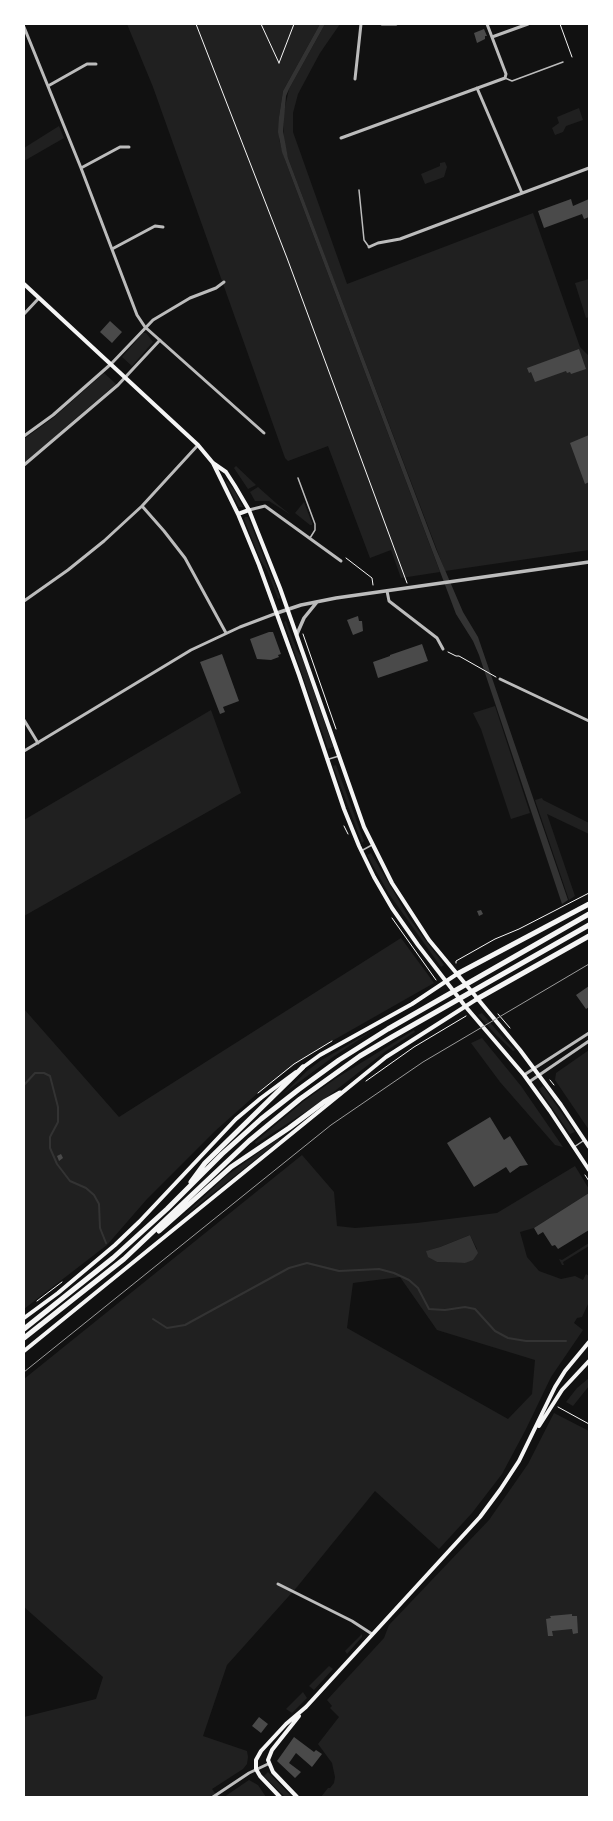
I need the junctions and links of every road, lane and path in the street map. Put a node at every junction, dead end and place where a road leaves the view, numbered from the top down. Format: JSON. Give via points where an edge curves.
{"nodes":[{"id":1,"x":196,"y":24,"type":"edge"},
{"id":2,"x":261,"y":24,"type":"edge"},
{"id":3,"x":294,"y":24,"type":"edge"},
{"id":4,"x":361,"y":24,"type":"edge"},
{"id":5,"x":382,"y":24,"type":"edge"},
{"id":6,"x":396,"y":24,"type":"edge"},
{"id":7,"x":487,"y":24,"type":"edge"},
{"id":8,"x":528,"y":24,"type":"edge"},
{"id":9,"x":560,"y":24,"type":"edge"},
{"id":10,"x":24,"y":27,"type":"edge"},
{"id":11,"x":492,"y":37,"type":"junction"},
{"id":12,"x":572,"y":58,"type":"dead end"},
{"id":13,"x":563,"y":62,"type":"dead end"},
{"id":14,"x":96,"y":64,"type":"dead end"},
{"id":15,"x":505,"y":78,"type":"junction"},
{"id":16,"x":355,"y":79,"type":"dead end"},
{"id":17,"x":48,"y":86,"type":"junction"},
{"id":18,"x":478,"y":88,"type":"junction"},
{"id":19,"x":341,"y":138,"type":"dead end"},
{"id":20,"x":129,"y":147,"type":"dead end"},
{"id":21,"x":81,"y":168,"type":"junction"},
{"id":22,"x":589,"y":168,"type":"edge"},
{"id":23,"x":359,"y":190,"type":"dead end"},
{"id":24,"x":522,"y":192,"type":"junction"},
{"id":25,"x":163,"y":227,"type":"dead end"},
{"id":26,"x":369,"y":247,"type":"joint"},
{"id":27,"x":112,"y":249,"type":"junction"},
{"id":28,"x":224,"y":282,"type":"dead end"},
{"id":29,"x":24,"y":284,"type":"edge"},
{"id":30,"x":39,"y":298,"type":"junction"},
{"id":31,"x":24,"y":314,"type":"edge"},
{"id":32,"x":145,"y":327,"type":"junction"},
{"id":33,"x":160,"y":340,"type":"junction"},
{"id":34,"x":111,"y":364,"type":"junction"},
{"id":35,"x":125,"y":378,"type":"junction"},
{"id":36,"x":264,"y":433,"type":"dead end"},
{"id":37,"x":24,"y":436,"type":"edge"},
{"id":38,"x":198,"y":445,"type":"junction"},
{"id":39,"x":213,"y":463,"type":"junction"},
{"id":40,"x":24,"y":465,"type":"edge"},
{"id":41,"x":298,"y":478,"type":"dead end"},
{"id":42,"x":142,"y":506,"type":"junction"},
{"id":43,"x":249,"y":510,"type":"junction"},
{"id":44,"x":238,"y":514,"type":"junction"},
{"id":45,"x":310,"y":538,"type":"junction"},
{"id":46,"x":340,"y":561,"type":"joint"},
{"id":47,"x":589,"y":562,"type":"edge"},
{"id":48,"x":373,"y":584,"type":"dead end"},
{"id":49,"x":409,"y":587,"type":"junction"},
{"id":50,"x":387,"y":591,"type":"junction"},
{"id":51,"x":24,"y":601,"type":"edge"},
{"id":52,"x":317,"y":602,"type":"junction"},
{"id":53,"x":288,"y":609,"type":"junction"},
{"id":54,"x":276,"y":613,"type":"junction"},
{"id":55,"x":300,"y":626,"type":"junction"},
{"id":56,"x":226,"y":633,"type":"junction"},
{"id":57,"x":297,"y":634,"type":"junction"},
{"id":58,"x":443,"y":649,"type":"joint"},
{"id":59,"x":498,"y":679,"type":"joint"},
{"id":60,"x":24,"y":720,"type":"edge"},
{"id":61,"x":589,"y":721,"type":"edge"},
{"id":62,"x":337,"y":732,"type":"dead end"},
{"id":63,"x":38,"y":742,"type":"junction"},
{"id":64,"x":24,"y":751,"type":"edge"},
{"id":65,"x":339,"y":756,"type":"junction"},
{"id":66,"x":327,"y":760,"type":"junction"},
{"id":67,"x":372,"y":845,"type":"junction"},
{"id":68,"x":361,"y":851,"type":"junction"},
{"id":69,"x":589,"y":893,"type":"edge"},
{"id":70,"x":589,"y":904,"type":"edge"},
{"id":71,"x":589,"y":914,"type":"edge"},
{"id":72,"x":589,"y":925,"type":"edge"},
{"id":73,"x":589,"y":936,"type":"edge"},
{"id":74,"x":456,"y":964,"type":"dead end"},
{"id":75,"x":457,"y":974,"type":"junction"},
{"id":76,"x":432,"y":975,"type":"dead end"},
{"id":77,"x":435,"y":979,"type":"dead end"},
{"id":78,"x":445,"y":982,"type":"junction"},
{"id":79,"x":478,"y":998,"type":"junction"},
{"id":80,"x":465,"y":1006,"type":"junction"},
{"id":81,"x":464,"y":1017,"type":"dead end"},
{"id":82,"x":589,"y":1033,"type":"edge"},
{"id":83,"x":589,"y":1041,"type":"edge"},
{"id":84,"x":303,"y":1067,"type":"junction"},
{"id":85,"x":534,"y":1068,"type":"junction"},
{"id":86,"x":524,"y":1075,"type":"junction"},
{"id":87,"x":539,"y":1075,"type":"junction"},
{"id":88,"x":366,"y":1081,"type":"dead end"},
{"id":89,"x":529,"y":1082,"type":"junction"},
{"id":90,"x":340,"y":1093,"type":"junction"},
{"id":91,"x":584,"y":1140,"type":"junction"},
{"id":92,"x":574,"y":1147,"type":"junction"},
{"id":93,"x":589,"y":1147,"type":"edge"},
{"id":94,"x":589,"y":1170,"type":"edge"},
{"id":95,"x":185,"y":1191,"type":"junction"},
{"id":96,"x":139,"y":1246,"type":"junction"},
{"id":97,"x":24,"y":1318,"type":"edge"},
{"id":98,"x":24,"y":1329,"type":"edge"},
{"id":99,"x":24,"y":1338,"type":"edge"},
{"id":100,"x":589,"y":1342,"type":"edge"},
{"id":101,"x":24,"y":1351,"type":"edge"},
{"id":102,"x":589,"y":1361,"type":"edge"},
{"id":103,"x":558,"y":1407,"type":"dead end"},
{"id":104,"x":589,"y":1424,"type":"edge"},
{"id":105,"x":528,"y":1445,"type":"junction"},
{"id":106,"x":278,"y":1584,"type":"dead end"},
{"id":107,"x":372,"y":1634,"type":"junction"},
{"id":108,"x":306,"y":1708,"type":"junction"},
{"id":109,"x":268,"y":1764,"type":"junction"},
{"id":110,"x":256,"y":1769,"type":"junction"},
{"id":111,"x":213,"y":1797,"type":"edge"},
{"id":112,"x":280,"y":1797,"type":"edge"},
{"id":113,"x":297,"y":1797,"type":"edge"}],
"edges":[{"from":1,"to":49,"type":"path","via":[[287,258]]},
{"from":2,"to":3,"type":"path","via":[[279,63]]},
{"from":4,"to":16,"type":"street"},
{"from":5,"to":6,"type":"street"},
{"from":7,"to":11,"type":"street"},
{"from":8,"to":11,"type":"street"},
{"from":9,"to":12,"type":"path"},
{"from":10,"to":17,"type":"street"},
{"from":11,"to":15,"type":"street","via":[[506,74]]},
{"from":13,"to":15,"type":"lane","via":[[512,81]]},
{"from":14,"to":17,"type":"street","via":[[87,64]]},
{"from":15,"to":18,"type":"street"},
{"from":17,"to":21,"type":"street"},
{"from":18,"to":19,"type":"street"},
{"from":18,"to":24,"type":"street"},
{"from":20,"to":21,"type":"street","via":[[120,147]]},
{"from":21,"to":27,"type":"street"},
{"from":22,"to":24,"type":"street"},
{"from":23,"to":26,"type":"lane","via":[[364,240]]},
{"from":24,"to":26,"type":"street","via":[[400,239]]},
{"from":25,"to":27,"type":"street","via":[[155,226]]},
{"from":27,"to":32,"type":"street","via":[[137,315]]},
{"from":28,"to":32,"type":"street","via":[[169,309]]},
{"from":29,"to":30,"type":"main road"},
{"from":30,"to":31,"type":"street"},
{"from":30,"to":34,"type":"main road"},
{"from":32,"to":33,"type":"street"},
{"from":32,"to":34,"type":"street"},
{"from":33,"to":35,"type":"street"},
{"from":33,"to":36,"type":"street"},
{"from":34,"to":35,"type":"main road"},
{"from":34,"to":37,"type":"street","via":[[53,415]]},
{"from":35,"to":38,"type":"main road"},
{"from":35,"to":40,"type":"street","via":[[76,423]]},
{"from":38,"to":39,"type":"main road"},
{"from":38,"to":42,"type":"street"},
{"from":39,"to":43,"type":"main road","via":[[226,472]]},
{"from":39,"to":44,"type":"main road"},
{"from":41,"to":45,"type":"lane","via":[[315,524],[315,530]]},
{"from":42,"to":51,"type":"street","via":[[68,570]]},
{"from":42,"to":56,"type":"street","via":[[185,558]]},
{"from":43,"to":44,"type":"main road"},
{"from":43,"to":45,"type":"street","via":[[265,506]]},
{"from":43,"to":53,"type":"main road"},
{"from":44,"to":54,"type":"main road"},
{"from":45,"to":46,"type":"street"},
{"from":46,"to":48,"type":"path","via":[[346,558],[372,578]]},
{"from":47,"to":49,"type":"street"},
{"from":49,"to":50,"type":"street"},
{"from":50,"to":52,"type":"street"},
{"from":50,"to":58,"type":"street","via":[[389,601],[437,638]]},
{"from":52,"to":53,"type":"street"},
{"from":52,"to":55,"type":"street"},
{"from":53,"to":54,"type":"street"},
{"from":53,"to":57,"type":"main road"},
{"from":54,"to":56,"type":"street"},
{"from":54,"to":66,"type":"main road"},
{"from":55,"to":57,"type":"street"},
{"from":55,"to":62,"type":"path"},
{"from":56,"to":63,"type":"street","via":[[191,650]]},
{"from":57,"to":65,"type":"main road"},
{"from":58,"to":59,"type":"path"},
{"from":59,"to":61,"type":"street"},
{"from":60,"to":63,"type":"street"},
{"from":63,"to":64,"type":"street"},
{"from":65,"to":66,"type":"lane"},
{"from":65,"to":67,"type":"main road"},
{"from":66,"to":68,"type":"main road"},
{"from":67,"to":68,"type":"lane"},
{"from":67,"to":75,"type":"main road","via":[[406,908]]},
{"from":68,"to":78,"type":"main road","via":[[392,908]]},
{"from":69,"to":74,"type":"path","via":[[495,939],[456,961]]},
{"from":70,"to":75,"type":"highway"},
{"from":71,"to":95,"type":"highway","via":[[362,1044],[261,1120]]},
{"from":72,"to":96,"type":"highway","via":[[360,1056],[300,1098],[249,1141]]},
{"from":73,"to":79,"type":"highway"},
{"from":75,"to":78,"type":"main road"},
{"from":75,"to":79,"type":"main road"},
{"from":76,"to":77,"type":"path"},
{"from":78,"to":80,"type":"main road"},
{"from":78,"to":84,"type":"main road"},
{"from":79,"to":80,"type":"main road"},
{"from":79,"to":85,"type":"main road"},
{"from":80,"to":86,"type":"main road"},
{"from":80,"to":90,"type":"main road","via":[[405,1043]]},
{"from":81,"to":88,"type":"path","via":[[414,1047]]},
{"from":82,"to":85,"type":"street"},
{"from":83,"to":87,"type":"street"},
{"from":84,"to":95,"type":"highway","via":[[205,1163]]},
{"from":84,"to":97,"type":"main road","via":[[236,1119],[115,1245]]},
{"from":85,"to":86,"type":"street"},
{"from":85,"to":87,"type":"main road"},
{"from":86,"to":89,"type":"main road"},
{"from":87,"to":89,"type":"street"},
{"from":87,"to":91,"type":"main road"},
{"from":89,"to":92,"type":"main road"},
{"from":90,"to":96,"type":"highway","via":[[231,1167]]},
{"from":90,"to":101,"type":"main road"},
{"from":91,"to":92,"type":"lane"},
{"from":91,"to":93,"type":"main road"},
{"from":92,"to":94,"type":"main road"},
{"from":95,"to":98,"type":"highway","via":[[113,1258]]},
{"from":96,"to":99,"type":"highway"},
{"from":100,"to":105,"type":"main road","via":[[554,1387]]},
{"from":102,"to":105,"type":"main road","via":[[558,1396]]},
{"from":103,"to":104,"type":"path"},
{"from":105,"to":107,"type":"main road","via":[[510,1476],[480,1517]]},
{"from":106,"to":107,"type":"street","via":[[352,1621]]},
{"from":107,"to":108,"type":"main road"},
{"from":108,"to":109,"type":"main road","via":[[272,1750]]},
{"from":108,"to":110,"type":"main road","via":[[286,1724],[261,1751],[256,1760]]},
{"from":109,"to":110,"type":"street"},
{"from":109,"to":113,"type":"main road"},
{"from":110,"to":111,"type":"street"},
{"from":110,"to":112,"type":"main road"}]}
